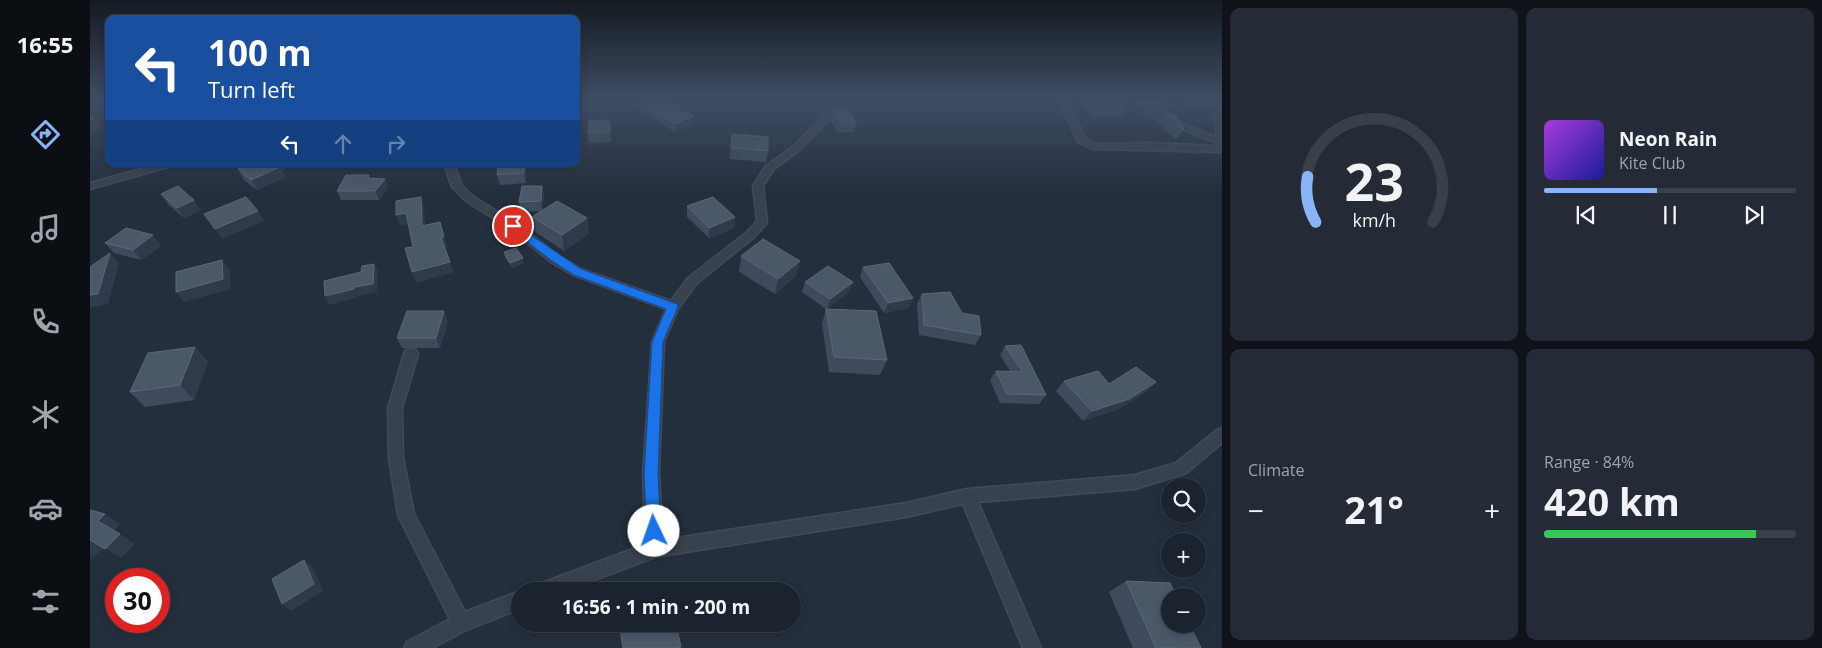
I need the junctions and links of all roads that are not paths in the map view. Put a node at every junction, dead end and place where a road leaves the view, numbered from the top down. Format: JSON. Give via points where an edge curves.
{"nodes":[{"id":1,"x":814,"y":130,"type":"edge"},
{"id":2,"x":1077,"y":130,"type":"edge"},
{"id":3,"x":1190,"y":130,"type":"edge"},
{"id":4,"x":1221,"y":130,"type":"edge"},
{"id":5,"x":1222,"y":143,"type":"edge"},
{"id":6,"x":1222,"y":149,"type":"edge"},
{"id":7,"x":157,"y":167,"type":"edge"},
{"id":8,"x":450,"y":167,"type":"edge"},
{"id":9,"x":90,"y":186,"type":"edge"},
{"id":10,"x":673,"y":307,"type":"junction"},
{"id":11,"x":411,"y":354,"type":"dead end"},
{"id":12,"x":1222,"y":434,"type":"edge"},
{"id":13,"x":967,"y":496,"type":"junction"},
{"id":14,"x":655,"y":549,"type":"junction"},
{"id":15,"x":567,"y":582,"type":"edge"},
{"id":16,"x":511,"y":604,"type":"edge"},
{"id":17,"x":461,"y":624,"type":"junction"},
{"id":18,"x":413,"y":648,"type":"edge"},
{"id":19,"x":1032,"y":648,"type":"edge"}],
"edges":[{"from":1,"to":10,"type":"street","via":[[770,167],[758,186],[762,222],[692,281]]},
{"from":2,"to":6,"type":"street","via":[[1081,140],[1095,147]]},
{"from":3,"to":5,"type":"street"},
{"from":4,"to":5,"type":"street"},
{"from":7,"to":9,"type":"street"},
{"from":8,"to":10,"type":"street","via":[[457,187],[470,199],[577,272]]},
{"from":10,"to":14,"type":"street","via":[[658,342],[651,474]]},
{"from":11,"to":17,"type":"street","via":[[394,408],[396,458],[406,515]]},
{"from":12,"to":13,"type":"street","via":[[1181,468],[1135,482]]},
{"from":13,"to":14,"type":"street","via":[[906,510]]},
{"from":13,"to":19,"type":"street"},
{"from":14,"to":15,"type":"street"},
{"from":16,"to":17,"type":"street"},
{"from":17,"to":18,"type":"street"}]}
